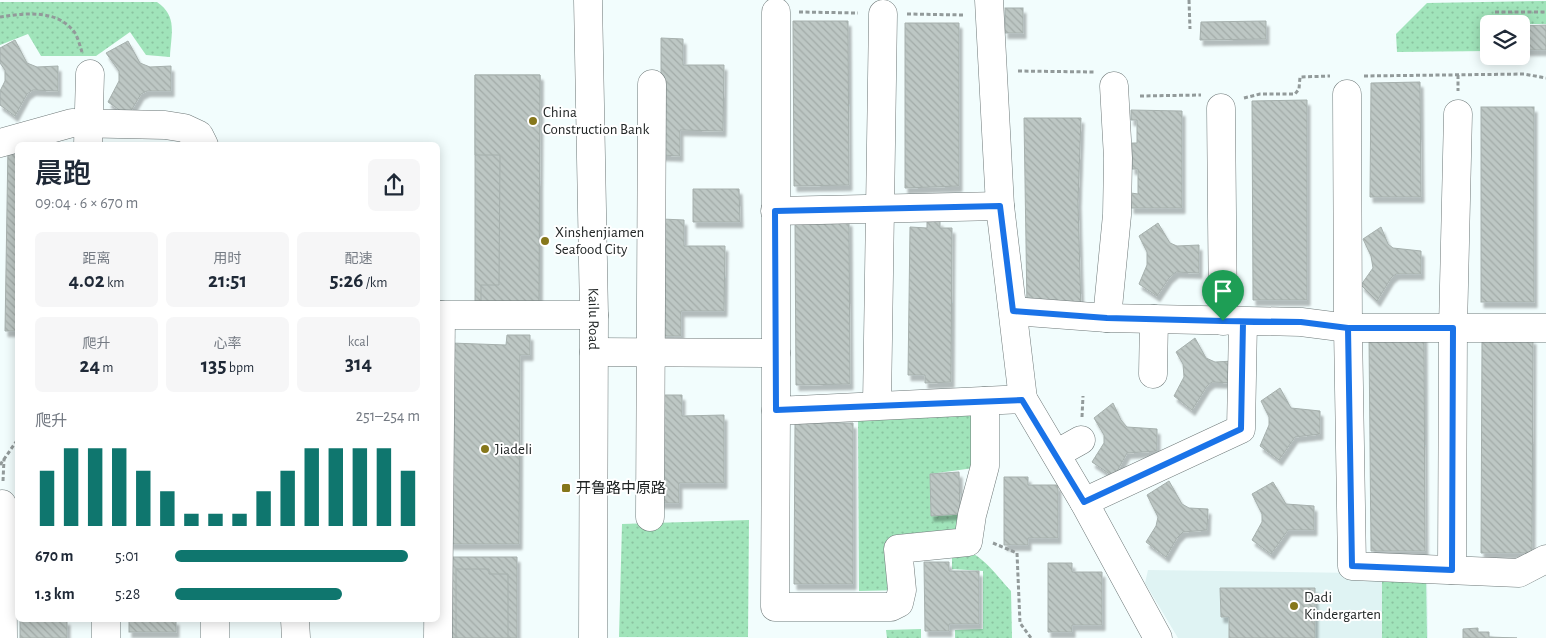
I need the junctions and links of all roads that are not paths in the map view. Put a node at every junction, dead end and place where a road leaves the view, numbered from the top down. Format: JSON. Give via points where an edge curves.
{"nodes":[{"id":1,"x":588,"y":0,"type":"edge"},
{"id":2,"x":989,"y":0,"type":"edge"},
{"id":3,"x":776,"y":12,"type":"dead end"},
{"id":4,"x":882,"y":14,"type":"dead end"},
{"id":5,"x":90,"y":74,"type":"road end"},
{"id":6,"x":1347,"y":82,"type":"road end"},
{"id":7,"x":652,"y":84,"type":"dead end"},
{"id":8,"x":1114,"y":86,"type":"dead end"},
{"id":9,"x":1222,"y":108,"type":"road end"},
{"id":10,"x":1458,"y":114,"type":"dead end"},
{"id":11,"x":88,"y":134,"type":"edge"},
{"id":12,"x":202,"y":142,"type":"edge"},
{"id":13,"x":0,"y":143,"type":"edge"},
{"id":14,"x":1000,"y":206,"type":"junction"},
{"id":15,"x":879,"y":208,"type":"junction"},
{"id":16,"x":775,"y":211,"type":"junction"},
{"id":17,"x":1013,"y":311,"type":"junction"},
{"id":18,"x":440,"y":315,"type":"edge"},
{"id":19,"x":594,"y":315,"type":"junction"},
{"id":20,"x":1107,"y":318,"type":"junction"},
{"id":21,"x":1154,"y":319,"type":"junction"},
{"id":22,"x":1233,"y":321,"type":"junction"},
{"id":23,"x":1348,"y":328,"type":"junction"},
{"id":24,"x":1453,"y":328,"type":"junction"},
{"id":25,"x":1546,"y":328,"type":"edge"},
{"id":26,"x":650,"y":351,"type":"junction"},
{"id":27,"x":594,"y":352,"type":"junction"},
{"id":28,"x":776,"y":353,"type":"junction"},
{"id":29,"x":1153,"y":374,"type":"dead end"},
{"id":30,"x":1022,"y":400,"type":"junction"},
{"id":31,"x":985,"y":401,"type":"junction"},
{"id":32,"x":877,"y":404,"type":"junction"},
{"id":33,"x":776,"y":410,"type":"junction"},
{"id":34,"x":1081,"y":440,"type":"dead end"},
{"id":35,"x":1056,"y":454,"type":"junction"},
{"id":36,"x":1084,"y":502,"type":"junction"},
{"id":37,"x":2,"y":504,"type":"dead end"},
{"id":38,"x":650,"y":517,"type":"dead end"},
{"id":39,"x":1546,"y":559,"type":"edge"},
{"id":40,"x":1452,"y":570,"type":"junction"},
{"id":41,"x":106,"y":622,"type":"edge"},
{"id":42,"x":215,"y":622,"type":"edge"},
{"id":43,"x":295,"y":622,"type":"edge"},
{"id":44,"x":438,"y":622,"type":"edge"},
{"id":45,"x":3,"y":638,"type":"edge"},
{"id":46,"x":106,"y":638,"type":"edge"},
{"id":47,"x":215,"y":638,"type":"edge"},
{"id":48,"x":296,"y":638,"type":"edge"},
{"id":49,"x":438,"y":638,"type":"edge"},
{"id":50,"x":593,"y":638,"type":"edge"},
{"id":51,"x":1158,"y":638,"type":"edge"}],
"edges":[{"from":1,"to":19,"type":"street","name":"Kailu Road"},
{"from":2,"to":14,"type":"street"},
{"from":3,"to":16,"type":"street"},
{"from":4,"to":15,"type":"street"},
{"from":5,"to":11,"type":"street"},
{"from":6,"to":23,"type":"street"},
{"from":7,"to":26,"type":"street"},
{"from":8,"to":20,"type":"street","via":[[1117,215]]},
{"from":9,"to":22,"type":"street"},
{"from":10,"to":24,"type":"street"},
{"from":11,"to":12,"type":"street","via":[[165,125],[184,128],[198,135]]},
{"from":11,"to":13,"type":"street","via":[[72,123]]},
{"from":14,"to":15,"type":"street"},
{"from":14,"to":17,"type":"street"},
{"from":15,"to":16,"type":"street"},
{"from":15,"to":32,"type":"street"},
{"from":16,"to":28,"type":"street"},
{"from":17,"to":20,"type":"street"},
{"from":17,"to":30,"type":"street"},
{"from":18,"to":19,"type":"street"},
{"from":19,"to":27,"type":"street","name":"Kailu Road"},
{"from":20,"to":21,"type":"street"},
{"from":21,"to":22,"type":"street"},
{"from":21,"to":29,"type":"street"},
{"from":22,"to":23,"type":"street","via":[[1301,322]]},
{"from":22,"to":36,"type":"street","via":[[1241,429]]},
{"from":23,"to":24,"type":"street"},
{"from":23,"to":40,"type":"street","via":[[1352,566]]},
{"from":24,"to":25,"type":"street"},
{"from":24,"to":40,"type":"street"},
{"from":26,"to":27,"type":"street"},
{"from":26,"to":28,"type":"street"},
{"from":26,"to":38,"type":"street"},
{"from":27,"to":50,"type":"street","name":"Kailu Road"},
{"from":28,"to":33,"type":"street"},
{"from":30,"to":31,"type":"street"},
{"from":30,"to":35,"type":"street"},
{"from":31,"to":32,"type":"street"},
{"from":31,"to":33,"type":"street","via":[[985,466],[968,542],[898,549],[902,590],[898,602],[890,607],[775,607]]},
{"from":32,"to":33,"type":"street"},
{"from":34,"to":35,"type":"street"},
{"from":35,"to":36,"type":"street"},
{"from":36,"to":51,"type":"street"},
{"from":37,"to":45,"type":"street"},
{"from":39,"to":40,"type":"street","via":[[1519,573]]},
{"from":41,"to":46,"type":"street"},
{"from":42,"to":47,"type":"street"},
{"from":43,"to":48,"type":"street"},
{"from":44,"to":49,"type":"street"}]}
